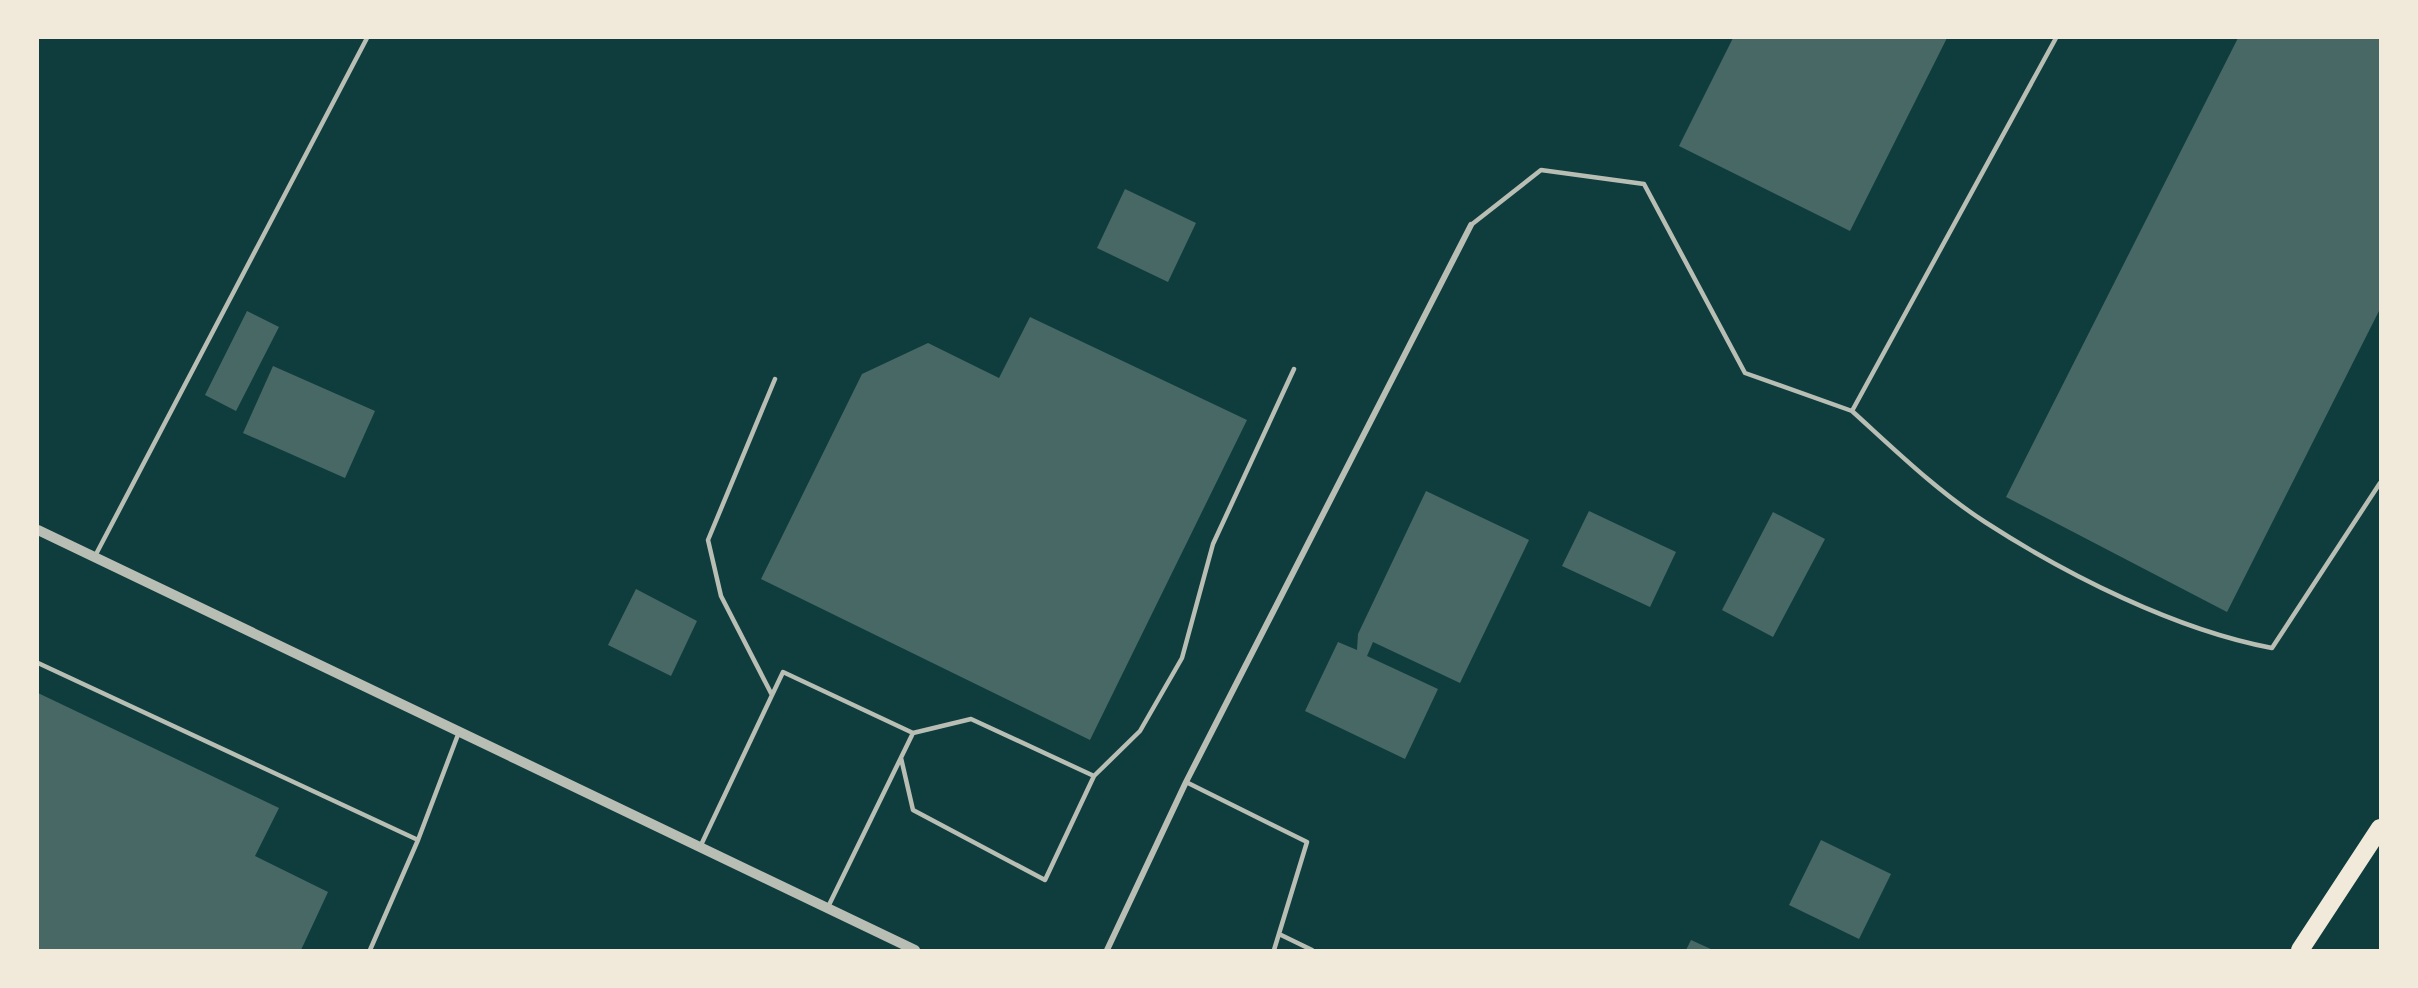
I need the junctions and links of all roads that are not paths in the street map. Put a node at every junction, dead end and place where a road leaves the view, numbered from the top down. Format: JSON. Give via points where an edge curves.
{"nodes":[{"id":1,"x":367,"y":38,"type":"edge"},
{"id":2,"x":2056,"y":38,"type":"edge"},
{"id":3,"x":1471,"y":225,"type":"joint"},
{"id":4,"x":1294,"y":369,"type":"dead end"},
{"id":5,"x":775,"y":379,"type":"dead end"},
{"id":6,"x":1852,"y":411,"type":"junction"},
{"id":7,"x":2380,"y":483,"type":"edge"},
{"id":8,"x":38,"y":531,"type":"edge"},
{"id":9,"x":94,"y":558,"type":"junction"},
{"id":10,"x":38,"y":663,"type":"edge"},
{"id":11,"x":772,"y":695,"type":"junction"},
{"id":12,"x":459,"y":732,"type":"junction"},
{"id":13,"x":913,"y":733,"type":"junction"},
{"id":14,"x":901,"y":757,"type":"junction"},
{"id":15,"x":1094,"y":776,"type":"junction"},
{"id":16,"x":1186,"y":782,"type":"junction"},
{"id":17,"x":2380,"y":828,"type":"edge"},
{"id":18,"x":418,"y":840,"type":"junction"},
{"id":19,"x":699,"y":848,"type":"junction"},
{"id":20,"x":828,"y":909,"type":"junction"},
{"id":21,"x":1279,"y":934,"type":"junction"},
{"id":22,"x":370,"y":951,"type":"edge"},
{"id":23,"x":915,"y":951,"type":"edge"},
{"id":24,"x":1107,"y":951,"type":"edge"},
{"id":25,"x":1274,"y":951,"type":"edge"},
{"id":26,"x":1312,"y":951,"type":"edge"},
{"id":27,"x":2300,"y":951,"type":"edge"}],
"edges":[{"from":1,"to":9,"type":"lane"},
{"from":2,"to":6,"type":"lane"},
{"from":3,"to":6,"type":"lane","via":[[1541,170],[1644,184],[1745,373]]},
{"from":3,"to":16,"type":"street"},
{"from":4,"to":15,"type":"lane","via":[[1213,544],[1182,658],[1140,731]]},
{"from":5,"to":11,"type":"lane","via":[[708,540],[722,596]]},
{"from":6,"to":7,"type":"lane","via":[[1984,521],[2066,569],[2196,628],[2272,648]]},
{"from":8,"to":9,"type":"street"},
{"from":9,"to":12,"type":"street"},
{"from":10,"to":18,"type":"lane"},
{"from":11,"to":13,"type":"lane","via":[[783,672]]},
{"from":11,"to":19,"type":"lane"},
{"from":12,"to":18,"type":"lane"},
{"from":12,"to":19,"type":"street"},
{"from":13,"to":14,"type":"lane"},
{"from":13,"to":15,"type":"lane","via":[[971,719]]},
{"from":14,"to":15,"type":"lane","via":[[913,810],[1045,880]]},
{"from":14,"to":20,"type":"lane"},
{"from":16,"to":21,"type":"lane","via":[[1307,842]]},
{"from":16,"to":24,"type":"street"},
{"from":17,"to":27,"type":"highway"},
{"from":18,"to":22,"type":"lane"},
{"from":19,"to":20,"type":"street"},
{"from":20,"to":23,"type":"street"},
{"from":21,"to":25,"type":"lane"},
{"from":21,"to":26,"type":"lane"}]}
